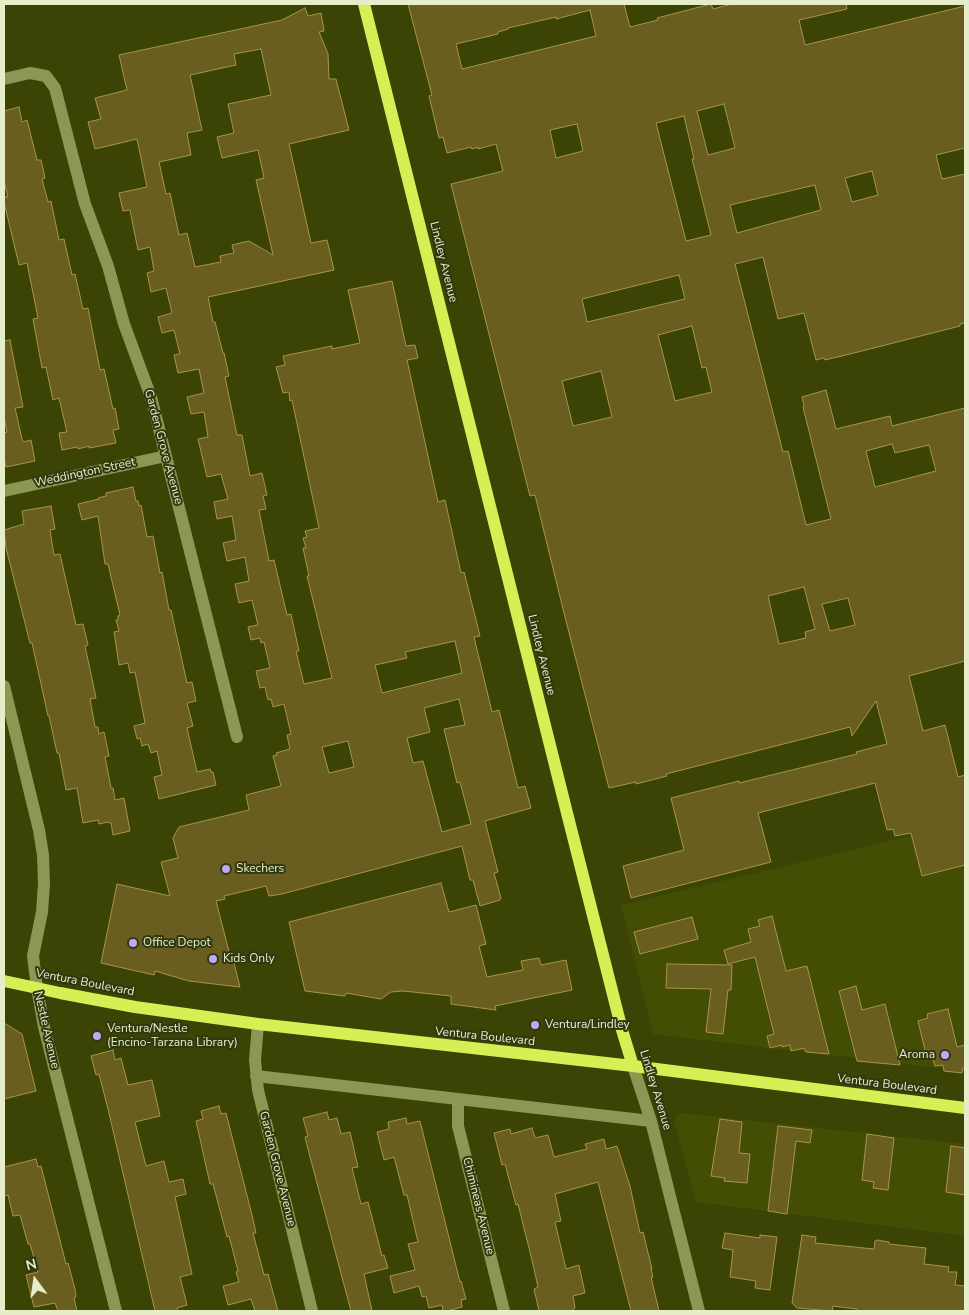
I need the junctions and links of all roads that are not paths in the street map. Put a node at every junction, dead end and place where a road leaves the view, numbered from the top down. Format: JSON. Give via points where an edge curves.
{"nodes":[{"id":1,"x":364,"y":4,"type":"edge"},
{"id":2,"x":4,"y":79,"type":"edge"},
{"id":3,"x":166,"y":456,"type":"junction"},
{"id":4,"x":4,"y":491,"type":"edge"},
{"id":5,"x":4,"y":686,"type":"edge"},
{"id":6,"x":237,"y":737,"type":"dead end"},
{"id":7,"x":4,"y":980,"type":"edge"},
{"id":8,"x":37,"y":988,"type":"junction"},
{"id":9,"x":258,"y":1024,"type":"junction"},
{"id":10,"x":633,"y":1066,"type":"junction"},
{"id":11,"x":256,"y":1076,"type":"junction"},
{"id":12,"x":458,"y":1100,"type":"junction"},
{"id":13,"x":965,"y":1108,"type":"edge"},
{"id":14,"x":651,"y":1121,"type":"junction"},
{"id":15,"x":116,"y":1311,"type":"edge"},
{"id":16,"x":312,"y":1311,"type":"edge"},
{"id":17,"x":504,"y":1311,"type":"edge"},
{"id":18,"x":699,"y":1311,"type":"edge"}],
"edges":[{"from":1,"to":10,"type":"main road","name":"Lindley Avenue"},
{"from":2,"to":3,"type":"street","name":"Garden Grove Avenue","via":[[30,74],[46,76],[55,88],[85,204],[108,266],[124,324],[152,397]]},
{"from":3,"to":4,"type":"street","name":"Weddington Street"},
{"from":3,"to":6,"type":"street","name":"Garden Grove Avenue"},
{"from":5,"to":8,"type":"street","name":"Nestle Avenue","via":[[43,855],[42,912],[33,956]]},
{"from":7,"to":8,"type":"main road","name":"Ventura Boulevard"},
{"from":8,"to":9,"type":"main road","name":"Ventura Boulevard","via":[[135,1007]]},
{"from":8,"to":15,"type":"street","name":"Nestle Avenue"},
{"from":9,"to":10,"type":"main road","name":"Ventura Boulevard"},
{"from":9,"to":11,"type":"street","name":"Garden Grove Avenue"},
{"from":10,"to":13,"type":"main road","name":"Ventura Boulevard"},
{"from":10,"to":14,"type":"street","name":"Lindley Avenue"},
{"from":11,"to":12,"type":"street"},
{"from":11,"to":16,"type":"street","name":"Garden Grove Avenue"},
{"from":12,"to":14,"type":"street"},
{"from":12,"to":17,"type":"street","name":"Chimineas Avenue","via":[[458,1126]]},
{"from":14,"to":18,"type":"street","name":"Lindley Avenue"}]}
